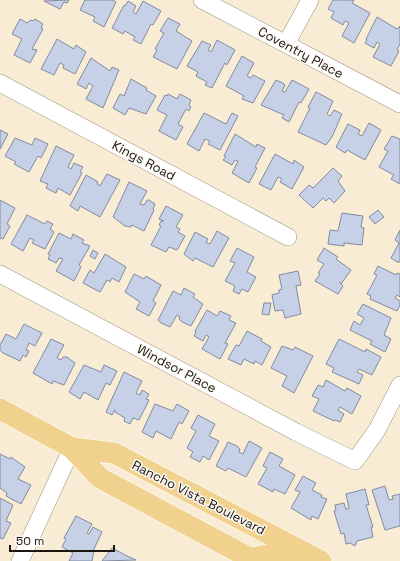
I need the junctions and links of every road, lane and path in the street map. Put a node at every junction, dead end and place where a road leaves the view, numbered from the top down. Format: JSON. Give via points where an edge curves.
{"nodes":[{"id":1,"x":202,"y":0,"type":"edge"},
{"id":2,"x":310,"y":0,"type":"edge"},
{"id":3,"x":286,"y":44,"type":"junction"},
{"id":4,"x":0,"y":83,"type":"edge"},
{"id":5,"x":400,"y":104,"type":"edge"},
{"id":6,"x":288,"y":237,"type":"dead end"},
{"id":7,"x":0,"y":274,"type":"edge"},
{"id":8,"x":400,"y":385,"type":"edge"},
{"id":9,"x":0,"y":409,"type":"edge"},
{"id":10,"x":72,"y":448,"type":"junction"},
{"id":11,"x":253,"y":560,"type":"edge"},
{"id":12,"x":20,"y":561,"type":"edge"},
{"id":13,"x":287,"y":561,"type":"edge"},
{"id":14,"x":321,"y":561,"type":"edge"}],
"edges":[{"from":1,"to":3,"type":"street","name":"Coventry Place"},
{"from":2,"to":3,"type":"street"},
{"from":3,"to":5,"type":"street","name":"Coventry Place"},
{"from":4,"to":6,"type":"street","name":"Kings Road"},
{"from":7,"to":8,"type":"street","name":"Windsor Place","via":[[355,461],[377,430]]},
{"from":9,"to":10,"type":"main road","name":"Rancho Vista Boulevard"},
{"from":10,"to":11,"type":"main road","name":"Rancho Vista Boulevard","via":[[100,478]]},
{"from":10,"to":12,"type":"street"},
{"from":10,"to":14,"type":"main road","name":"Rancho Vista Boulevard","via":[[114,453]]},
{"from":11,"to":13,"type":"main road","via":[[261,555],[279,557]]}]}
